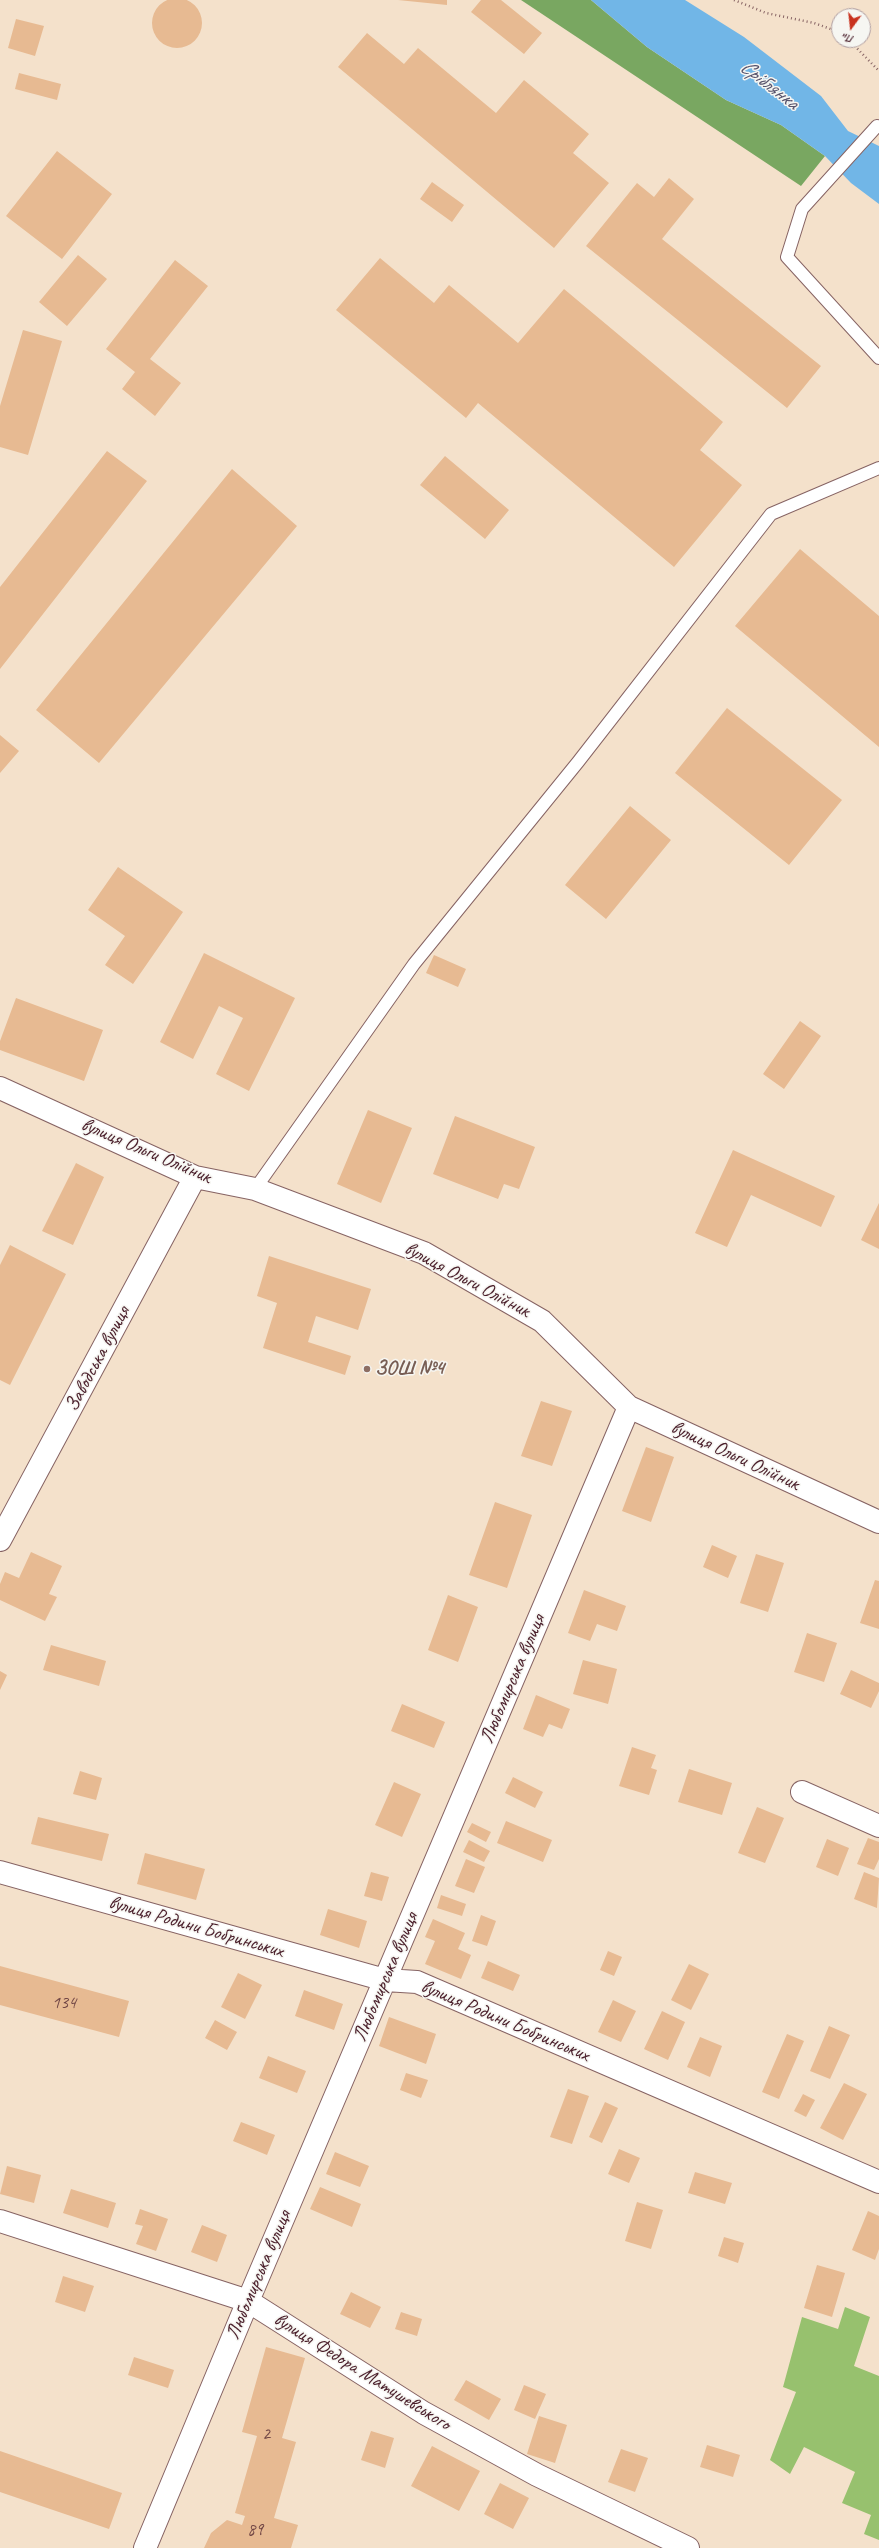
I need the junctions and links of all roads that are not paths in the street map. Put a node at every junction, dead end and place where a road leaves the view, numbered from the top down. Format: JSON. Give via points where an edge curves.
{"nodes":[{"id":1,"x":877,"y":126,"type":"dead end"},
{"id":2,"x":879,"y":358,"type":"edge"},
{"id":3,"x":879,"y":468,"type":"edge"},
{"id":4,"x":0,"y":1088,"type":"edge"},
{"id":5,"x":195,"y":1177,"type":"junction"},
{"id":6,"x":255,"y":1189,"type":"junction"},
{"id":7,"x":629,"y":1407,"type":"junction"},
{"id":8,"x":879,"y":1522,"type":"edge"},
{"id":9,"x":0,"y":1540,"type":"edge"},
{"id":10,"x":802,"y":1792,"type":"dead end"},
{"id":11,"x":879,"y":1826,"type":"edge"},
{"id":12,"x":0,"y":1872,"type":"edge"},
{"id":13,"x":385,"y":1980,"type":"junction"},
{"id":14,"x":879,"y":2182,"type":"edge"},
{"id":15,"x":0,"y":2221,"type":"edge"},
{"id":16,"x":248,"y":2301,"type":"junction"},
{"id":17,"x":145,"y":2548,"type":"edge"},
{"id":18,"x":688,"y":2548,"type":"edge"}],
"edges":[{"from":1,"to":2,"type":"lane","via":[[802,209],[787,257]]},
{"from":3,"to":6,"type":"lane","via":[[771,514],[578,762],[414,964]]},
{"from":4,"to":5,"type":"street","name":"вулиця Ольги Олійник"},
{"from":5,"to":6,"type":"street","name":"вулиця Ольги Олійник"},
{"from":5,"to":9,"type":"street","name":"Заводська вулиця"},
{"from":6,"to":7,"type":"street","name":"вулиця Ольги Олійник","via":[[424,1253],[536,1317]]},
{"from":7,"to":8,"type":"street","name":"вулиця Ольги Олійник"},
{"from":7,"to":13,"type":"street","name":"Любомирська вулиця"},
{"from":10,"to":11,"type":"street"},
{"from":12,"to":13,"type":"street","name":"вулиця Родини Бобринських"},
{"from":13,"to":14,"type":"street","name":"вулиця Родини Бобринських","via":[[417,1982]]},
{"from":13,"to":16,"type":"street","name":"Любомирська вулиця"},
{"from":15,"to":16,"type":"street","name":"вулиця Федора Матушевського"},
{"from":16,"to":17,"type":"street","name":"Любомирська вулиця"},
{"from":16,"to":18,"type":"street","name":"вулиця Федора Матушевського","via":[[424,2412],[537,2475]]}]}
